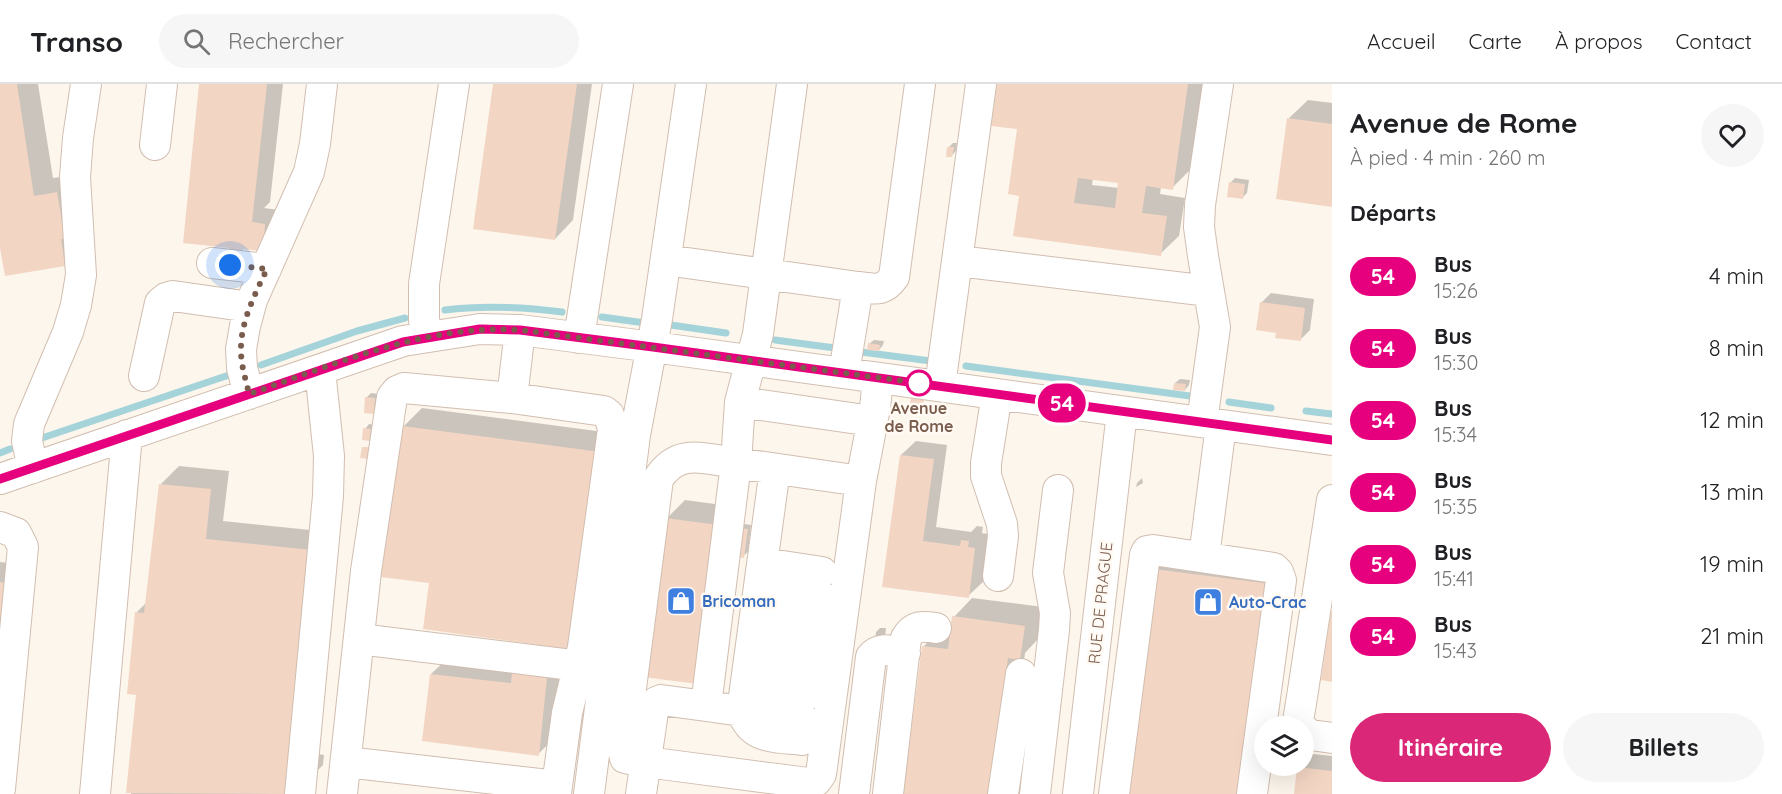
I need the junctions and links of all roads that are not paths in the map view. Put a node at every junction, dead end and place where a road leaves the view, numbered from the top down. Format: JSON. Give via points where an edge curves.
{"nodes":[{"id":1,"x":86,"y":84,"type":"edge"},
{"id":2,"x":162,"y":84,"type":"edge"},
{"id":3,"x":322,"y":84,"type":"edge"},
{"id":4,"x":454,"y":84,"type":"edge"},
{"id":5,"x":618,"y":84,"type":"edge"},
{"id":6,"x":691,"y":84,"type":"edge"},
{"id":7,"x":792,"y":84,"type":"edge"},
{"id":8,"x":920,"y":84,"type":"edge"},
{"id":9,"x":981,"y":84,"type":"edge"},
{"id":10,"x":1218,"y":84,"type":"edge"},
{"id":11,"x":155,"y":145,"type":"dead end"},
{"id":12,"x":666,"y":260,"type":"junction"},
{"id":13,"x":958,"y":261,"type":"junction"},
{"id":14,"x":212,"y":263,"type":"dead end"},
{"id":15,"x":267,"y":269,"type":"junction"},
{"id":16,"x":766,"y":275,"type":"junction"},
{"id":17,"x":858,"y":287,"type":"junction"},
{"id":18,"x":1209,"y":291,"type":"junction"},
{"id":19,"x":250,"y":307,"type":"junction"},
{"id":20,"x":520,"y":330,"type":"junction"},
{"id":21,"x":579,"y":338,"type":"junction"},
{"id":22,"x":415,"y":339,"type":"junction"},
{"id":23,"x":653,"y":347,"type":"junction"},
{"id":24,"x":751,"y":360,"type":"junction"},
{"id":25,"x":321,"y":370,"type":"junction"},
{"id":26,"x":844,"y":373,"type":"junction"},
{"id":27,"x":144,"y":376,"type":"dead end"},
{"id":28,"x":878,"y":378,"type":"junction"},
{"id":29,"x":940,"y":386,"type":"junction"},
{"id":30,"x":404,"y":388,"type":"junction"},
{"id":31,"x":249,"y":394,"type":"junction"},
{"id":32,"x":997,"y":394,"type":"junction"},
{"id":33,"x":512,"y":398,"type":"junction"},
{"id":34,"x":740,"y":402,"type":"junction"},
{"id":35,"x":1122,"y":412,"type":"junction"},
{"id":36,"x":872,"y":421,"type":"junction"},
{"id":37,"x":1211,"y":424,"type":"junction"},
{"id":38,"x":127,"y":435,"type":"junction"},
{"id":39,"x":1332,"y":440,"type":"edge"},
{"id":40,"x":736,"y":463,"type":"junction"},
{"id":41,"x":33,"y":468,"type":"junction"},
{"id":42,"x":775,"y":469,"type":"junction"},
{"id":43,"x":1,"y":479,"type":"edge"},
{"id":44,"x":861,"y":481,"type":"junction"},
{"id":45,"x":1058,"y":490,"type":"dead end"},
{"id":46,"x":1332,"y":500,"type":"edge"},
{"id":47,"x":2,"y":527,"type":"edge"},
{"id":48,"x":1204,"y":556,"type":"junction"},
{"id":49,"x":822,"y":572,"type":"dead end"},
{"id":50,"x":998,"y":576,"type":"dead end"},
{"id":51,"x":936,"y":628,"type":"dead end"},
{"id":52,"x":753,"y":635,"type":"junction"},
{"id":53,"x":359,"y":639,"type":"junction"},
{"id":54,"x":905,"y":653,"type":"junction"},
{"id":55,"x":580,"y":666,"type":"junction"},
{"id":56,"x":1021,"y":674,"type":"dead end"},
{"id":57,"x":706,"y":706,"type":"junction"},
{"id":58,"x":1299,"y":716,"type":"edge"},
{"id":59,"x":1314,"y":736,"type":"edge"},
{"id":60,"x":1332,"y":738,"type":"edge"},
{"id":61,"x":345,"y":762,"type":"junction"},
{"id":62,"x":646,"y":762,"type":"junction"},
{"id":63,"x":0,"y":789,"type":"edge"},
{"id":64,"x":556,"y":790,"type":"edge"},
{"id":65,"x":95,"y":794,"type":"edge"},
{"id":66,"x":300,"y":794,"type":"edge"},
{"id":67,"x":342,"y":794,"type":"edge"},
{"id":68,"x":589,"y":794,"type":"edge"},
{"id":69,"x":641,"y":794,"type":"edge"},
{"id":70,"x":854,"y":794,"type":"edge"},
{"id":71,"x":888,"y":794,"type":"edge"},
{"id":72,"x":1003,"y":794,"type":"edge"},
{"id":73,"x":1035,"y":794,"type":"edge"},
{"id":74,"x":1078,"y":794,"type":"edge"},
{"id":75,"x":1114,"y":794,"type":"edge"},
{"id":76,"x":1252,"y":794,"type":"edge"}],
"edges":[{"from":1,"to":41,"type":"street","via":[[75,177],[81,275],[68,332],[29,424],[27,441]]},
{"from":2,"to":11,"type":"street"},
{"from":3,"to":15,"type":"street","via":[[309,172]]},
{"from":4,"to":22,"type":"street","via":[[424,284],[424,320]]},
{"from":5,"to":21,"type":"street"},
{"from":6,"to":12,"type":"street"},
{"from":7,"to":16,"type":"street"},
{"from":8,"to":17,"type":"street","via":[[894,277],[880,289]]},
{"from":9,"to":13,"type":"street"},
{"from":10,"to":18,"type":"street","via":[[1199,227]]},
{"from":12,"to":16,"type":"street"},
{"from":12,"to":23,"type":"street"},
{"from":13,"to":18,"type":"street"},
{"from":13,"to":29,"type":"street"},
{"from":14,"to":15,"type":"street"},
{"from":15,"to":19,"type":"street"},
{"from":16,"to":17,"type":"street"},
{"from":16,"to":24,"type":"street"},
{"from":17,"to":26,"type":"street"},
{"from":18,"to":37,"type":"street","via":[[1215,327]]},
{"from":19,"to":27,"type":"street","via":[[166,298],[160,303]]},
{"from":19,"to":31,"type":"street","via":[[241,349]]},
{"from":20,"to":21,"type":"street"},
{"from":20,"to":22,"type":"street","via":[[480,329]]},
{"from":20,"to":33,"type":"street"},
{"from":21,"to":23,"type":"street"},
{"from":22,"to":25,"type":"street"},
{"from":22,"to":30,"type":"street"},
{"from":23,"to":24,"type":"street"},
{"from":23,"to":68,"type":"street","via":[[635,435]]},
{"from":24,"to":26,"type":"street"},
{"from":24,"to":34,"type":"street"},
{"from":25,"to":31,"type":"street"},
{"from":25,"to":66,"type":"street","via":[[329,456],[328,496]]},
{"from":26,"to":28,"type":"street"},
{"from":28,"to":29,"type":"street"},
{"from":28,"to":36,"type":"street"},
{"from":29,"to":32,"type":"street"},
{"from":30,"to":33,"type":"street"},
{"from":30,"to":53,"type":"street","via":[[393,397]]},
{"from":31,"to":38,"type":"street"},
{"from":32,"to":35,"type":"street"},
{"from":32,"to":50,"type":"street","via":[[986,476],[1002,524]]},
{"from":33,"to":55,"type":"street","via":[[604,411],[612,420]]},
{"from":34,"to":36,"type":"street"},
{"from":34,"to":40,"type":"street"},
{"from":35,"to":37,"type":"street"},
{"from":35,"to":74,"type":"street","name":"RUE DE PRAGUE"},
{"from":36,"to":44,"type":"street"},
{"from":37,"to":39,"type":"street"},
{"from":37,"to":48,"type":"street"},
{"from":38,"to":41,"type":"street"},
{"from":38,"to":65,"type":"street"},
{"from":40,"to":42,"type":"street"},
{"from":40,"to":57,"type":"street"},
{"from":40,"to":62,"type":"street","via":[[676,460],[658,479],[623,750],[625,758]]},
{"from":41,"to":43,"type":"street"},
{"from":42,"to":44,"type":"street"},
{"from":42,"to":52,"type":"street"},
{"from":43,"to":47,"type":"street","via":[[8,501]]},
{"from":44,"to":62,"type":"street","via":[[821,774],[816,781]]},
{"from":45,"to":73,"type":"street","via":[[1048,573],[1054,630]]},
{"from":46,"to":58,"type":"street"},
{"from":47,"to":63,"type":"street","via":[[16,533],[22,547]]},
{"from":48,"to":75,"type":"street","via":[[1153,550],[1144,555]]},
{"from":48,"to":76,"type":"street","via":[[1274,568],[1281,580]]},
{"from":49,"to":52,"type":"street"},
{"from":51,"to":54,"type":"street","via":[[918,626],[911,631]]},
{"from":52,"to":57,"type":"street"},
{"from":53,"to":55,"type":"street"},
{"from":53,"to":61,"type":"street"},
{"from":54,"to":70,"type":"street","via":[[882,650],[871,657]]},
{"from":54,"to":71,"type":"street"},
{"from":55,"to":64,"type":"street","via":[[567,713]]},
{"from":56,"to":72,"type":"street"},
{"from":57,"to":62,"type":"street","via":[[656,702]]},
{"from":59,"to":60,"type":"street"},
{"from":61,"to":64,"type":"street"},
{"from":61,"to":67,"type":"street"},
{"from":62,"to":69,"type":"street"}]}
